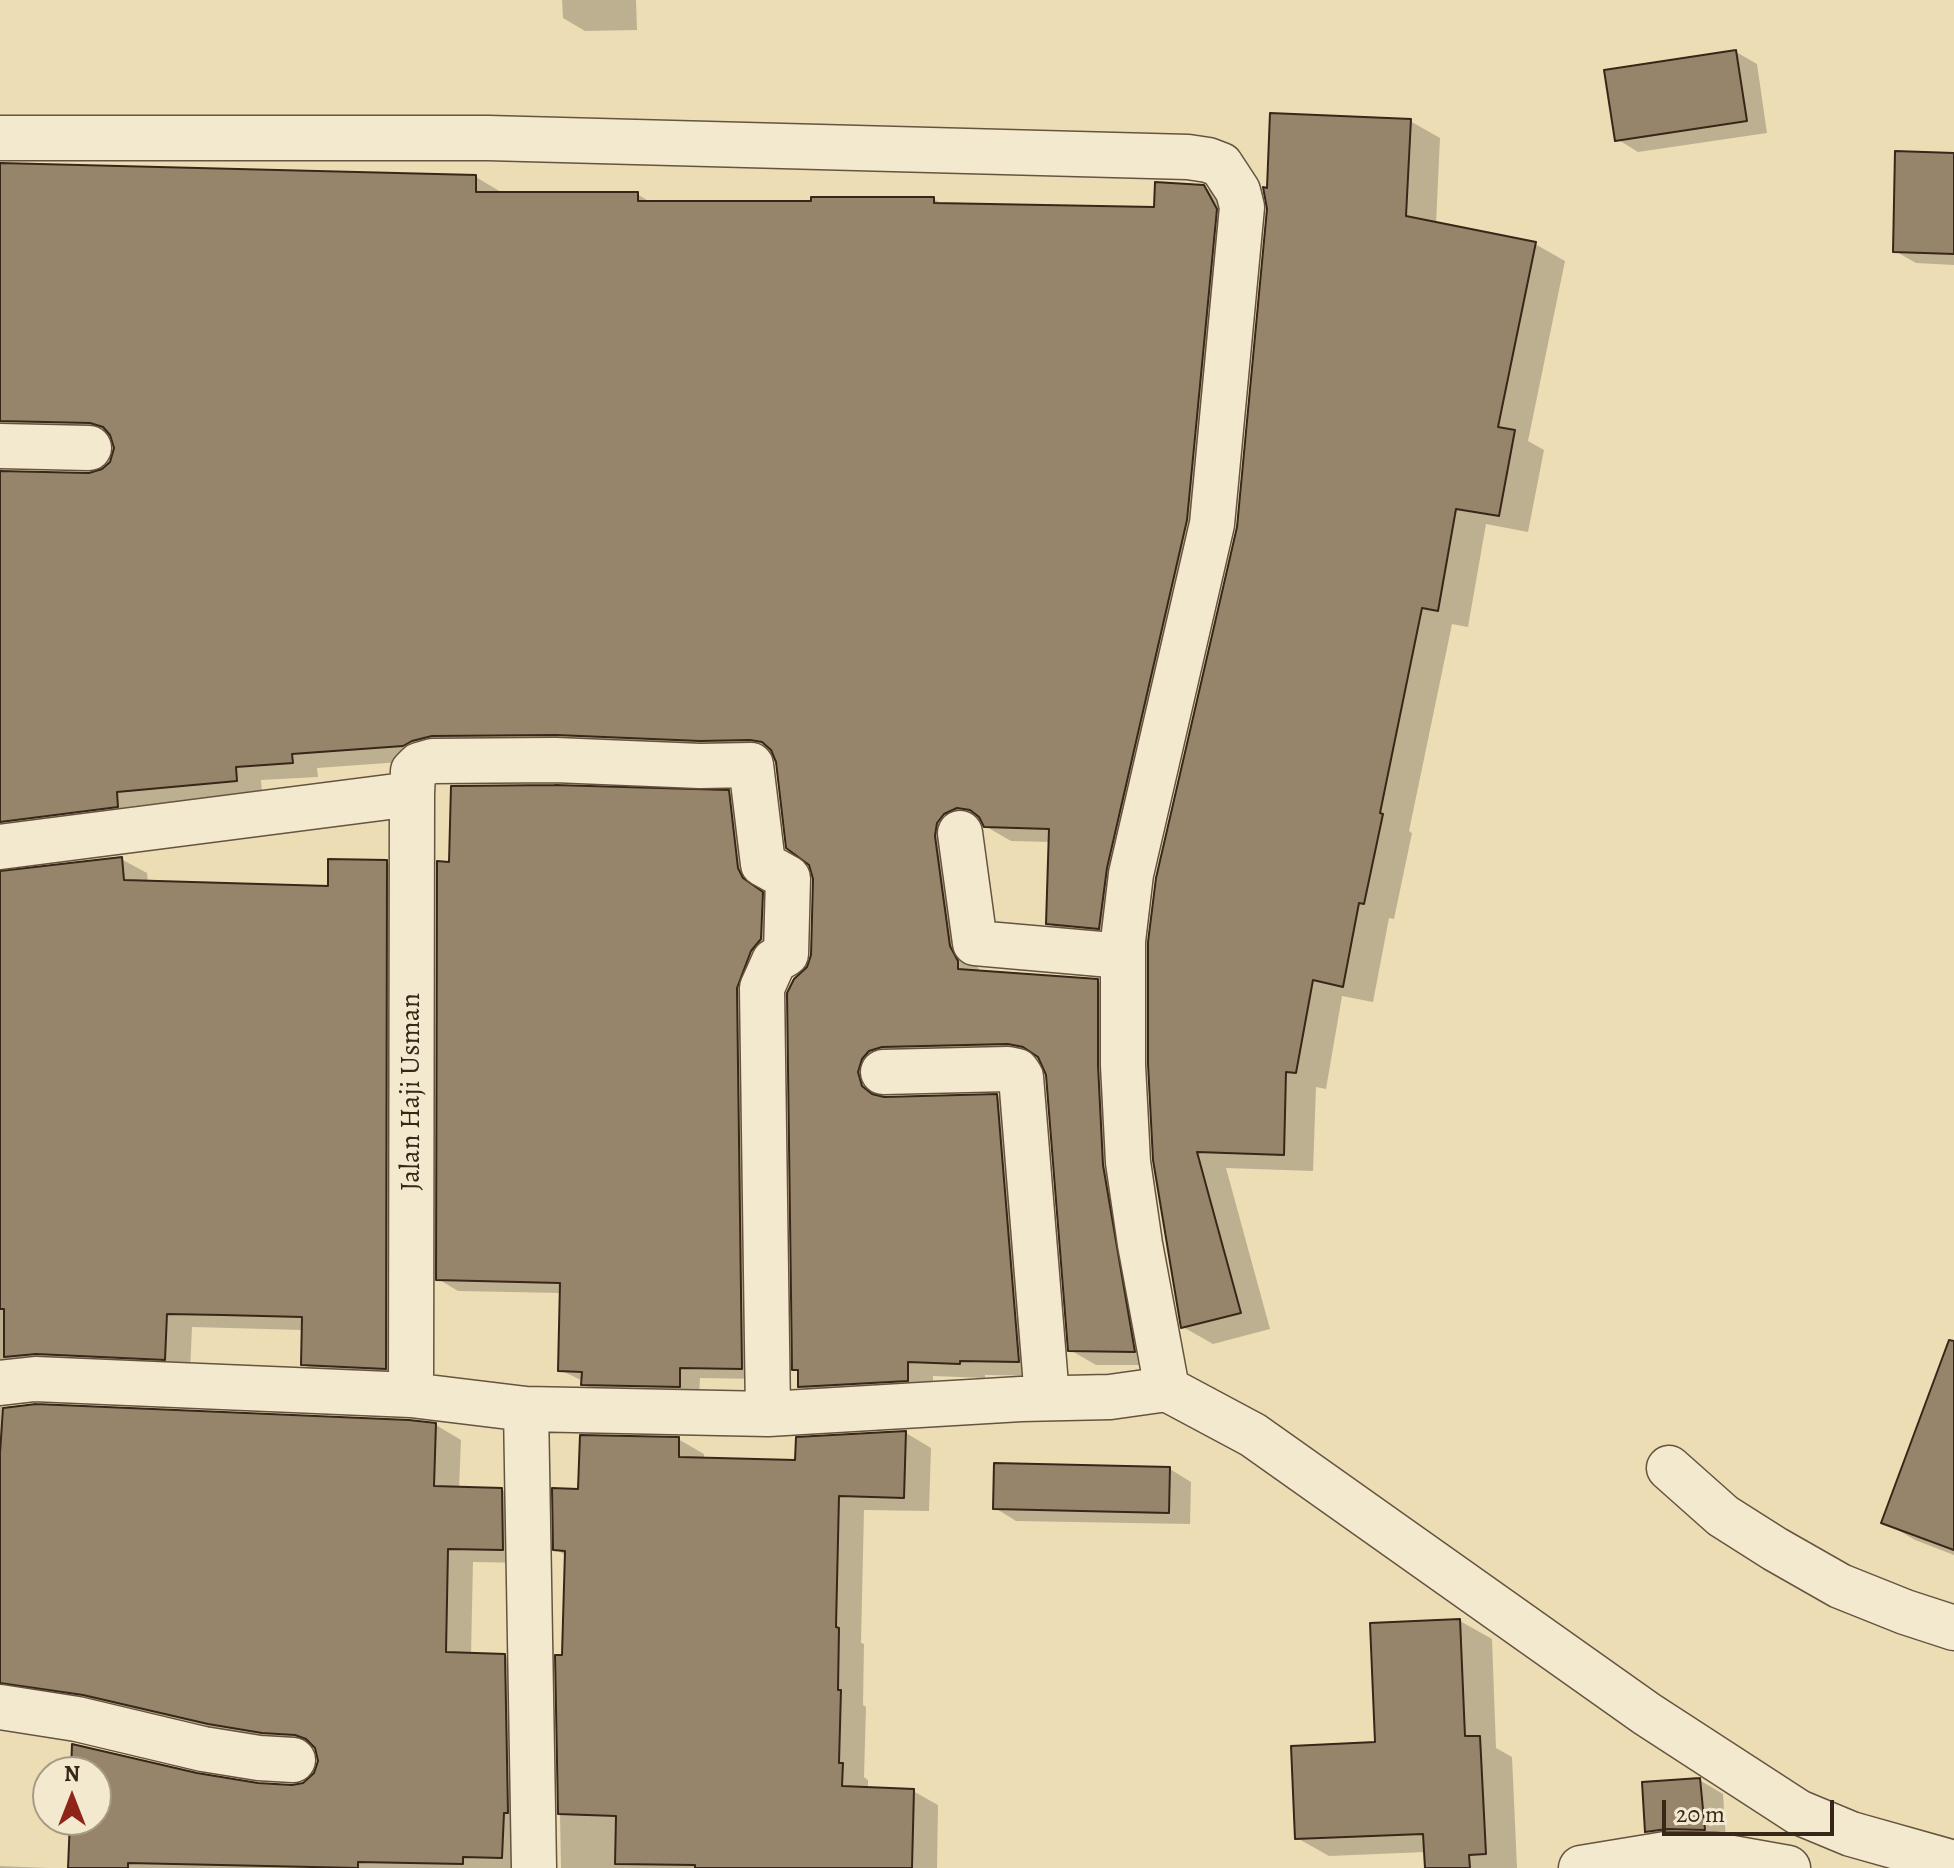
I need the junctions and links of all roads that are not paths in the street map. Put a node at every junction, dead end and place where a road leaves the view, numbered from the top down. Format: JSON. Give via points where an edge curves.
{"nodes":[{"id":1,"x":0,"y":138,"type":"edge"},
{"id":2,"x":0,"y":446,"type":"edge"},
{"id":3,"x":89,"y":448,"type":"dead end"},
{"id":4,"x":412,"y":794,"type":"junction"},
{"id":5,"x":960,"y":833,"type":"dead end"},
{"id":6,"x":0,"y":847,"type":"edge"},
{"id":7,"x":1123,"y":956,"type":"junction"},
{"id":8,"x":883,"y":1072,"type":"dead end"},
{"id":9,"x":0,"y":1383,"type":"edge"},
{"id":10,"x":1167,"y":1389,"type":"junction"},
{"id":11,"x":411,"y":1395,"type":"junction"},
{"id":12,"x":1047,"y":1398,"type":"junction"},
{"id":13,"x":526,"y":1409,"type":"junction"},
{"id":14,"x":768,"y":1414,"type":"junction"},
{"id":15,"x":1669,"y":1468,"type":"dead end"},
{"id":16,"x":1954,"y":1628,"type":"edge"},
{"id":17,"x":0,"y":1707,"type":"edge"},
{"id":18,"x":293,"y":1760,"type":"dead end"},
{"id":19,"x":1954,"y":1863,"type":"edge"},
{"id":20,"x":534,"y":1868,"type":"edge"},
{"id":21,"x":1581,"y":1868,"type":"edge"},
{"id":22,"x":1788,"y":1868,"type":"edge"}],
"edges":[{"from":1,"to":7,"type":"street","via":[[488,138],[1188,157],[1221,165],[1242,207],[1212,524],[1131,874]]},
{"from":2,"to":3,"type":"street"},
{"from":4,"to":6,"type":"street"},
{"from":4,"to":11,"type":"street","name":"Jalan Haji Usman"},
{"from":4,"to":14,"type":"street","via":[[413,771],[433,761],[751,765],[763,864],[788,878],[786,954],[774,961],[762,988]]},
{"from":5,"to":7,"type":"street","via":[[975,943]]},
{"from":7,"to":10,"type":"street","via":[[1128,1162]]},
{"from":8,"to":12,"type":"street","via":[[1008,1069],[1021,1077]]},
{"from":9,"to":11,"type":"street","via":[[35,1379]]},
{"from":10,"to":12,"type":"street"},
{"from":10,"to":19,"type":"street","via":[[1253,1435],[1647,1714],[1798,1812],[1851,1834]]},
{"from":11,"to":13,"type":"street"},
{"from":12,"to":14,"type":"street"},
{"from":13,"to":14,"type":"street"},
{"from":13,"to":20,"type":"street"},
{"from":15,"to":16,"type":"street","via":[[1723,1516],[1840,1586]]},
{"from":17,"to":18,"type":"street","via":[[203,1749]]},
{"from":21,"to":22,"type":"street","via":[[1666,1854],[1715,1855]]}]}
